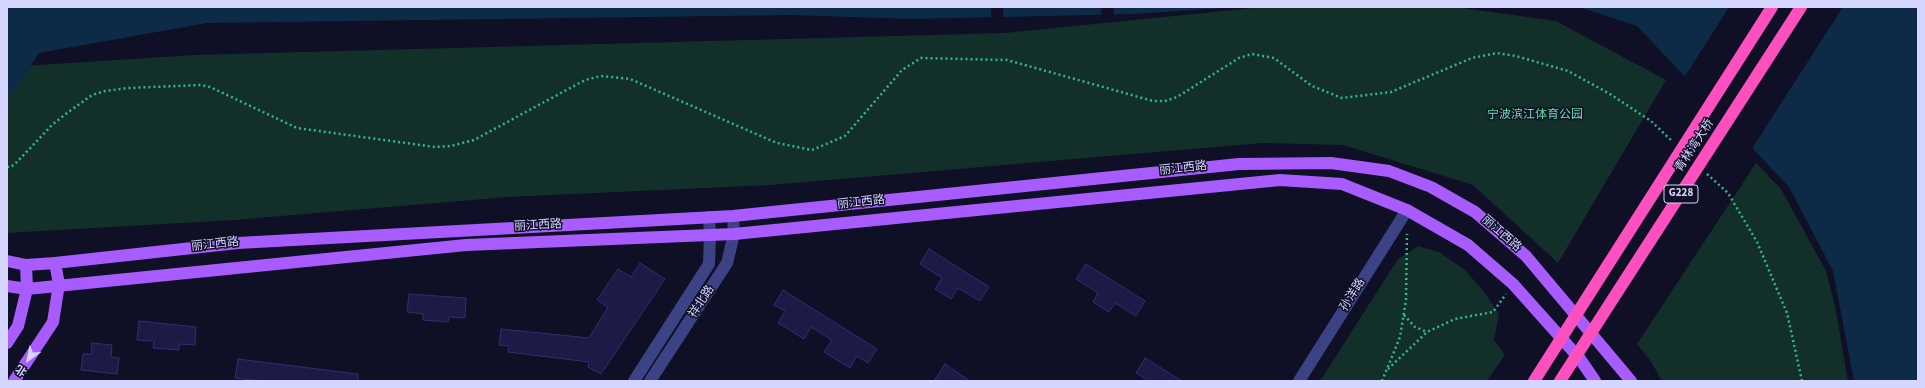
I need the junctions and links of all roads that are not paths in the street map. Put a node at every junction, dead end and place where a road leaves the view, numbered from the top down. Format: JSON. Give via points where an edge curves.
{"nodes":[{"id":1,"x":1772,"y":7,"type":"edge"},
{"id":2,"x":1802,"y":7,"type":"edge"},
{"id":3,"x":1407,"y":210,"type":"junction"},
{"id":4,"x":733,"y":216,"type":"junction"},
{"id":5,"x":709,"y":217,"type":"junction"},
{"id":6,"x":734,"y":234,"type":"junction"},
{"id":7,"x":710,"y":235,"type":"junction"},
{"id":8,"x":7,"y":261,"type":"edge"},
{"id":9,"x":55,"y":263,"type":"junction"},
{"id":10,"x":26,"y":265,"type":"junction"},
{"id":11,"x":59,"y":284,"type":"junction"},
{"id":12,"x":7,"y":286,"type":"edge"},
{"id":13,"x":27,"y":289,"type":"junction"},
{"id":14,"x":7,"y":343,"type":"edge"},
{"id":15,"x":14,"y":381,"type":"edge"},
{"id":16,"x":634,"y":381,"type":"edge"},
{"id":17,"x":650,"y":381,"type":"edge"},
{"id":18,"x":1299,"y":381,"type":"edge"},
{"id":19,"x":1534,"y":381,"type":"edge"},
{"id":20,"x":1560,"y":381,"type":"edge"},
{"id":21,"x":1595,"y":381,"type":"edge"},
{"id":22,"x":1632,"y":381,"type":"edge"}],
"edges":[{"from":1,"to":19,"type":"highway","name":"青林湾大桥","number":"G228"},
{"from":2,"to":20,"type":"highway","name":"青林湾大桥","number":"G228"},
{"from":3,"to":6,"type":"main road","name":"丽江西路","via":[[1342,184],[1280,180]]},
{"from":3,"to":18,"type":"street","name":"孙洋路"},
{"from":3,"to":21,"type":"main road","name":"丽江西路","via":[[1468,245],[1513,284],[1580,359]]},
{"from":4,"to":5,"type":"main road","name":"丽江西路"},
{"from":4,"to":6,"type":"street","name":"祥北路"},
{"from":4,"to":22,"type":"main road","name":"丽江西路","via":[[1239,164],[1332,163],[1389,171],[1431,187],[1474,212],[1526,256]]},
{"from":5,"to":7,"type":"street","name":"祥北路"},
{"from":5,"to":9,"type":"main road","name":"丽江西路","via":[[238,243]]},
{"from":6,"to":7,"type":"main road","name":"丽江西路"},
{"from":6,"to":17,"type":"street","name":"祥北路","via":[[727,263]]},
{"from":7,"to":11,"type":"main road","name":"丽江西路","via":[[466,245]]},
{"from":7,"to":16,"type":"street","name":"祥北路","via":[[709,264]]},
{"from":8,"to":10,"type":"main road","name":"丽江西路"},
{"from":9,"to":10,"type":"main road","name":"丽江西路"},
{"from":9,"to":11,"type":"main road"},
{"from":10,"to":13,"type":"main road"},
{"from":11,"to":13,"type":"main road","name":"丽江西路"},
{"from":11,"to":15,"type":"main road","via":[[53,322]]},
{"from":12,"to":13,"type":"main road","name":"丽江西路"},
{"from":13,"to":14,"type":"main road","via":[[18,326]]}]}
